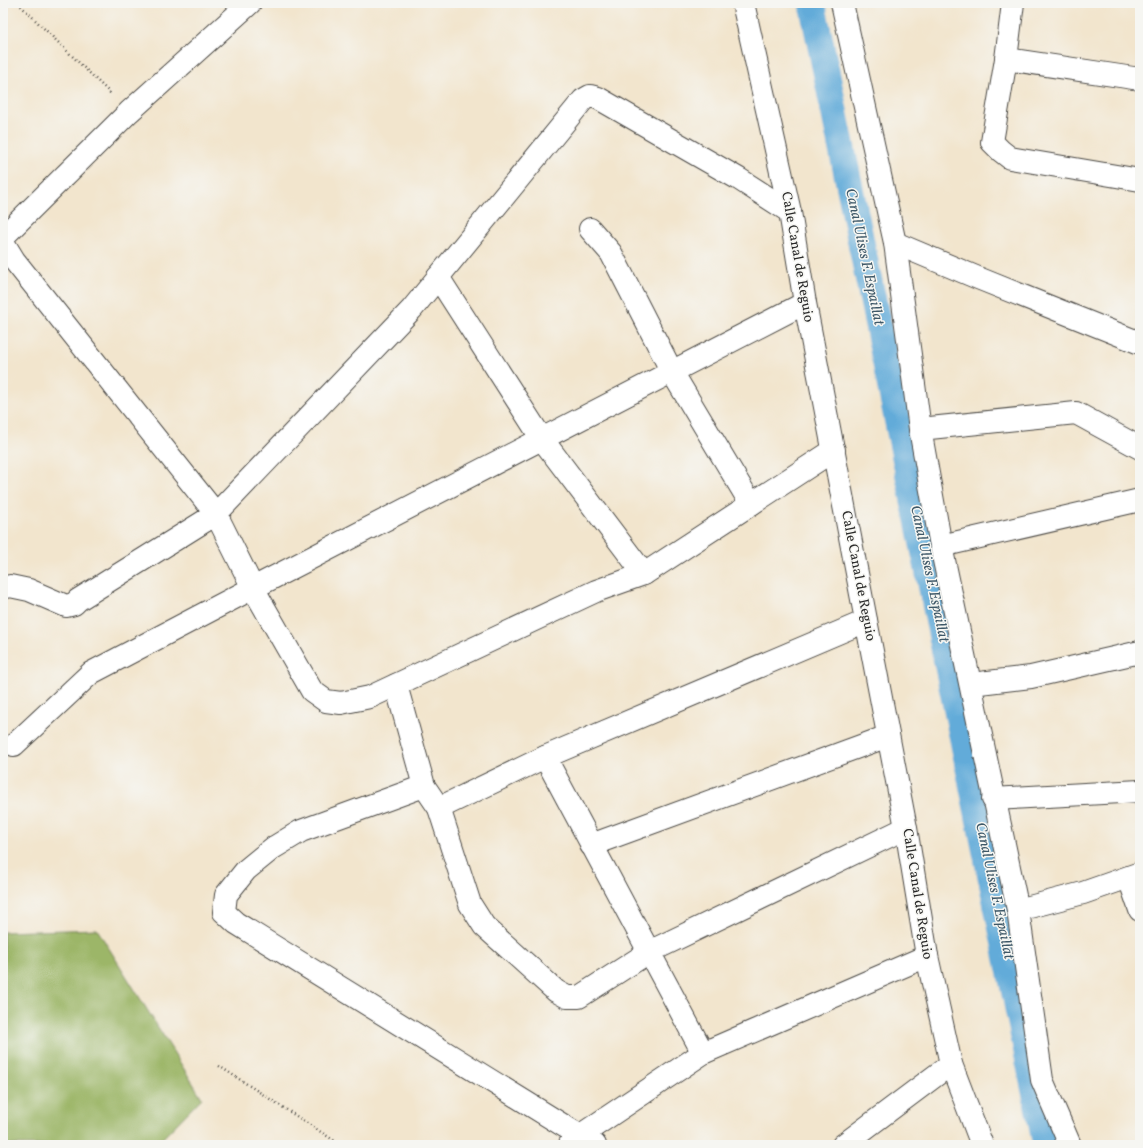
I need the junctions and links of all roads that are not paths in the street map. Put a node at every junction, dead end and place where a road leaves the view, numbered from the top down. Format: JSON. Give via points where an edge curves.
{"nodes":[{"id":1,"x":250,"y":3,"type":"edge"},
{"id":2,"x":743,"y":3,"type":"edge"},
{"id":3,"x":842,"y":3,"type":"edge"},
{"id":4,"x":1013,"y":3,"type":"edge"},
{"id":5,"x":1006,"y":59,"type":"junction"},
{"id":6,"x":1140,"y":79,"type":"edge"},
{"id":7,"x":1140,"y":180,"type":"edge"},
{"id":8,"x":790,"y":212,"type":"junction"},
{"id":9,"x":590,"y":229,"type":"dead end"},
{"id":10,"x":3,"y":237,"type":"edge"},
{"id":11,"x":3,"y":242,"type":"edge"},
{"id":12,"x":895,"y":243,"type":"junction"},
{"id":13,"x":438,"y":277,"type":"junction"},
{"id":14,"x":805,"y":303,"type":"junction"},
{"id":15,"x":1140,"y":342,"type":"edge"},
{"id":16,"x":672,"y":372,"type":"junction"},
{"id":17,"x":920,"y":429,"type":"junction"},
{"id":18,"x":542,"y":439,"type":"junction"},
{"id":19,"x":1140,"y":448,"type":"edge"},
{"id":20,"x":834,"y":450,"type":"junction"},
{"id":21,"x":1140,"y":500,"type":"edge"},
{"id":22,"x":751,"y":504,"type":"junction"},
{"id":23,"x":216,"y":514,"type":"junction"},
{"id":24,"x":941,"y":546,"type":"junction"},
{"id":25,"x":644,"y":574,"type":"junction"},
{"id":26,"x":3,"y":588,"type":"edge"},
{"id":27,"x":253,"y":588,"type":"junction"},
{"id":28,"x":866,"y":621,"type":"junction"},
{"id":29,"x":1140,"y":652,"type":"edge"},
{"id":30,"x":971,"y":684,"type":"junction"},
{"id":31,"x":396,"y":685,"type":"junction"},
{"id":32,"x":888,"y":736,"type":"junction"},
{"id":33,"x":14,"y":745,"type":"dead end"},
{"id":34,"x":545,"y":757,"type":"junction"},
{"id":35,"x":424,"y":786,"type":"junction"},
{"id":36,"x":1140,"y":791,"type":"edge"},
{"id":37,"x":993,"y":799,"type":"junction"},
{"id":38,"x":439,"y":808,"type":"junction"},
{"id":39,"x":906,"y":828,"type":"junction"},
{"id":40,"x":591,"y":845,"type":"junction"},
{"id":41,"x":1135,"y":876,"type":"edge"},
{"id":42,"x":1018,"y":910,"type":"junction"},
{"id":43,"x":1140,"y":910,"type":"edge"},
{"id":44,"x":649,"y":952,"type":"junction"},
{"id":45,"x":927,"y":956,"type":"junction"},
{"id":46,"x":703,"y":1053,"type":"junction"},
{"id":47,"x":951,"y":1064,"type":"junction"},
{"id":48,"x":582,"y":1142,"type":"edge"},
{"id":49,"x":843,"y":1145,"type":"edge"},
{"id":50,"x":982,"y":1145,"type":"edge"},
{"id":51,"x":1070,"y":1145,"type":"edge"}],
"edges":[{"from":1,"to":10,"type":"street","via":[[129,112]]},
{"from":2,"to":8,"type":"street","name":"Calle Canal de Reguio"},
{"from":3,"to":12,"type":"street"},
{"from":4,"to":5,"type":"street"},
{"from":5,"to":6,"type":"street"},
{"from":5,"to":7,"type":"street","via":[[992,142],[1000,151],[1010,158]]},
{"from":8,"to":13,"type":"street","via":[[739,179],[625,113],[590,96],[583,100]]},
{"from":8,"to":14,"type":"street","name":"Calle Canal de Reguio"},
{"from":9,"to":16,"type":"street","via":[[610,253]]},
{"from":11,"to":23,"type":"street","via":[[14,260]]},
{"from":12,"to":15,"type":"street"},
{"from":12,"to":17,"type":"street"},
{"from":13,"to":18,"type":"street"},
{"from":13,"to":23,"type":"street","via":[[412,309]]},
{"from":14,"to":16,"type":"street"},
{"from":14,"to":20,"type":"street","name":"Calle Canal de Reguio"},
{"from":16,"to":18,"type":"street"},
{"from":16,"to":22,"type":"street"},
{"from":17,"to":19,"type":"street","via":[[1076,413]]},
{"from":17,"to":24,"type":"street"},
{"from":18,"to":25,"type":"street"},
{"from":18,"to":27,"type":"street"},
{"from":20,"to":22,"type":"street"},
{"from":20,"to":28,"type":"street","name":"Calle Canal de Reguio"},
{"from":21,"to":24,"type":"street"},
{"from":22,"to":25,"type":"street"},
{"from":23,"to":26,"type":"street","via":[[74,604],[66,606],[29,590],[10,586]]},
{"from":23,"to":27,"type":"street"},
{"from":24,"to":30,"type":"street"},
{"from":25,"to":31,"type":"street","via":[[596,591]]},
{"from":27,"to":31,"type":"street","via":[[312,691],[326,701],[341,703],[370,697]]},
{"from":27,"to":33,"type":"street","via":[[90,673]]},
{"from":28,"to":32,"type":"street","name":"Calle Canal de Reguio"},
{"from":28,"to":34,"type":"street"},
{"from":29,"to":30,"type":"street","via":[[1031,677]]},
{"from":30,"to":37,"type":"street"},
{"from":31,"to":35,"type":"street"},
{"from":32,"to":39,"type":"street","name":"Calle Canal de Reguio"},
{"from":32,"to":40,"type":"street"},
{"from":34,"to":38,"type":"street"},
{"from":34,"to":40,"type":"street"},
{"from":35,"to":38,"type":"street"},
{"from":35,"to":48,"type":"street","via":[[301,831],[273,848],[246,870],[226,895],[224,912],[236,924]]},
{"from":36,"to":37,"type":"street"},
{"from":37,"to":42,"type":"street"},
{"from":38,"to":44,"type":"street","via":[[470,904],[484,926],[556,991],[567,998],[579,997]]},
{"from":39,"to":44,"type":"street"},
{"from":39,"to":45,"type":"street","name":"Calle Canal de Reguio"},
{"from":40,"to":44,"type":"street"},
{"from":41,"to":42,"type":"street"},
{"from":41,"to":43,"type":"street"},
{"from":42,"to":51,"type":"street","via":[[1042,1080]]},
{"from":44,"to":46,"type":"street"},
{"from":45,"to":46,"type":"street"},
{"from":45,"to":47,"type":"street","name":"Calle Canal de Reguio"},
{"from":46,"to":48,"type":"street"},
{"from":47,"to":49,"type":"street"},
{"from":47,"to":50,"type":"street","name":"Calle Canal de Reguio"}]}
